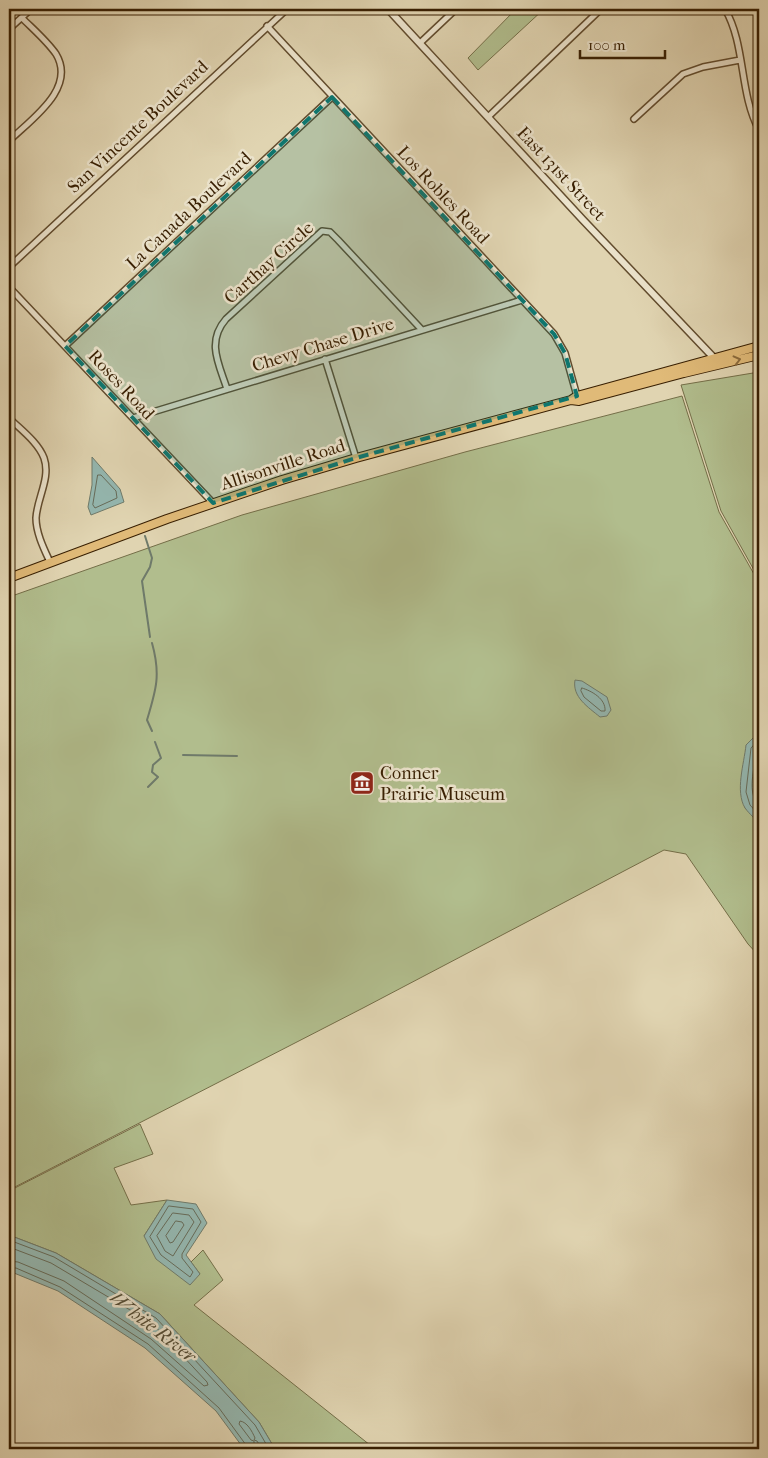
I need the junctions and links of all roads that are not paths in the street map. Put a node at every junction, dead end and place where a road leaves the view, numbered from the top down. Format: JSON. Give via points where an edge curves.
{"nodes":[{"id":1,"x":31,"y":9,"type":"edge"},
{"id":2,"x":287,"y":9,"type":"edge"},
{"id":3,"x":388,"y":9,"type":"edge"},
{"id":4,"x":456,"y":9,"type":"edge"},
{"id":5,"x":601,"y":9,"type":"edge"},
{"id":6,"x":725,"y":9,"type":"edge"},
{"id":7,"x":22,"y":18,"type":"junction"},
{"id":8,"x":267,"y":26,"type":"junction"},
{"id":9,"x":9,"y":29,"type":"edge"},
{"id":10,"x":420,"y":43,"type":"junction"},
{"id":11,"x":740,"y":60,"type":"junction"},
{"id":12,"x":332,"y":97,"type":"junction"},
{"id":13,"x":488,"y":117,"type":"junction"},
{"id":14,"x":634,"y":119,"type":"dead end"},
{"id":15,"x":759,"y":130,"type":"edge"},
{"id":16,"x":9,"y":141,"type":"edge"},
{"id":17,"x":9,"y":267,"type":"edge"},
{"id":18,"x":9,"y":287,"type":"edge"},
{"id":19,"x":522,"y":300,"type":"junction"},
{"id":20,"x":422,"y":330,"type":"junction"},
{"id":21,"x":65,"y":346,"type":"junction"},
{"id":22,"x":759,"y":346,"type":"edge"},
{"id":23,"x":759,"y":355,"type":"edge"},
{"id":24,"x":714,"y":358,"type":"junction"},
{"id":25,"x":325,"y":359,"type":"junction"},
{"id":26,"x":226,"y":389,"type":"junction"},
{"id":27,"x":574,"y":398,"type":"junction"},
{"id":28,"x":9,"y":418,"type":"edge"},
{"id":29,"x":133,"y":418,"type":"junction"},
{"id":30,"x":356,"y":458,"type":"junction"},
{"id":31,"x":213,"y":503,"type":"junction"},
{"id":32,"x":50,"y":562,"type":"junction"},
{"id":33,"x":9,"y":578,"type":"edge"}],
"edges":[{"from":1,"to":7,"type":"street"},
{"from":2,"to":8,"type":"street","name":"San Vincente Boulevard"},
{"from":3,"to":10,"type":"street","name":"East 131st Street"},
{"from":4,"to":10,"type":"street"},
{"from":5,"to":13,"type":"street"},
{"from":6,"to":11,"type":"street","via":[[734,28]]},
{"from":7,"to":9,"type":"street"},
{"from":7,"to":16,"type":"street","via":[[56,54],[61,79],[51,100]]},
{"from":8,"to":12,"type":"street","name":"Los Robles Road"},
{"from":8,"to":17,"type":"street","name":"San Vincente Boulevard"},
{"from":10,"to":13,"type":"street","name":"East 131st Street"},
{"from":11,"to":14,"type":"street","via":[[683,74]]},
{"from":11,"to":15,"type":"street","via":[[749,104]]},
{"from":12,"to":19,"type":"street","name":"Los Robles Road"},
{"from":12,"to":21,"type":"street","name":"La Canada Boulevard"},
{"from":13,"to":24,"type":"street","name":"East 131st Street"},
{"from":18,"to":21,"type":"street","name":"Roses Road"},
{"from":19,"to":20,"type":"street","name":"Chevy Chase Drive"},
{"from":19,"to":27,"type":"street","name":"Los Robles Road","via":[[562,345]]},
{"from":20,"to":25,"type":"street","name":"Chevy Chase Drive"},
{"from":20,"to":26,"type":"street","name":"Carthay Circle","via":[[330,232],[322,231],[219,329],[215,347]]},
{"from":21,"to":29,"type":"street","name":"Roses Road"},
{"from":22,"to":24,"type":"main road","name":"Allisonville Road"},
{"from":27,"to":23,"type":"main road","name":"Allisonville Road","one_way":true,"via":[[579,401]]},
{"from":24,"to":27,"type":"main road","name":"Allisonville Road"},
{"from":25,"to":26,"type":"street","name":"Chevy Chase Drive"},
{"from":25,"to":30,"type":"street"},
{"from":26,"to":29,"type":"street","name":"Chevy Chase Drive"},
{"from":27,"to":30,"type":"main road","name":"Allisonville Road"},
{"from":28,"to":32,"type":"street","via":[[44,459],[46,476],[36,520]]},
{"from":29,"to":31,"type":"street","name":"Roses Road"},
{"from":30,"to":31,"type":"main road","name":"Allisonville Road"},
{"from":31,"to":32,"type":"main road","name":"Allisonville Road"},
{"from":32,"to":33,"type":"main road","name":"Allisonville Road"}]}
